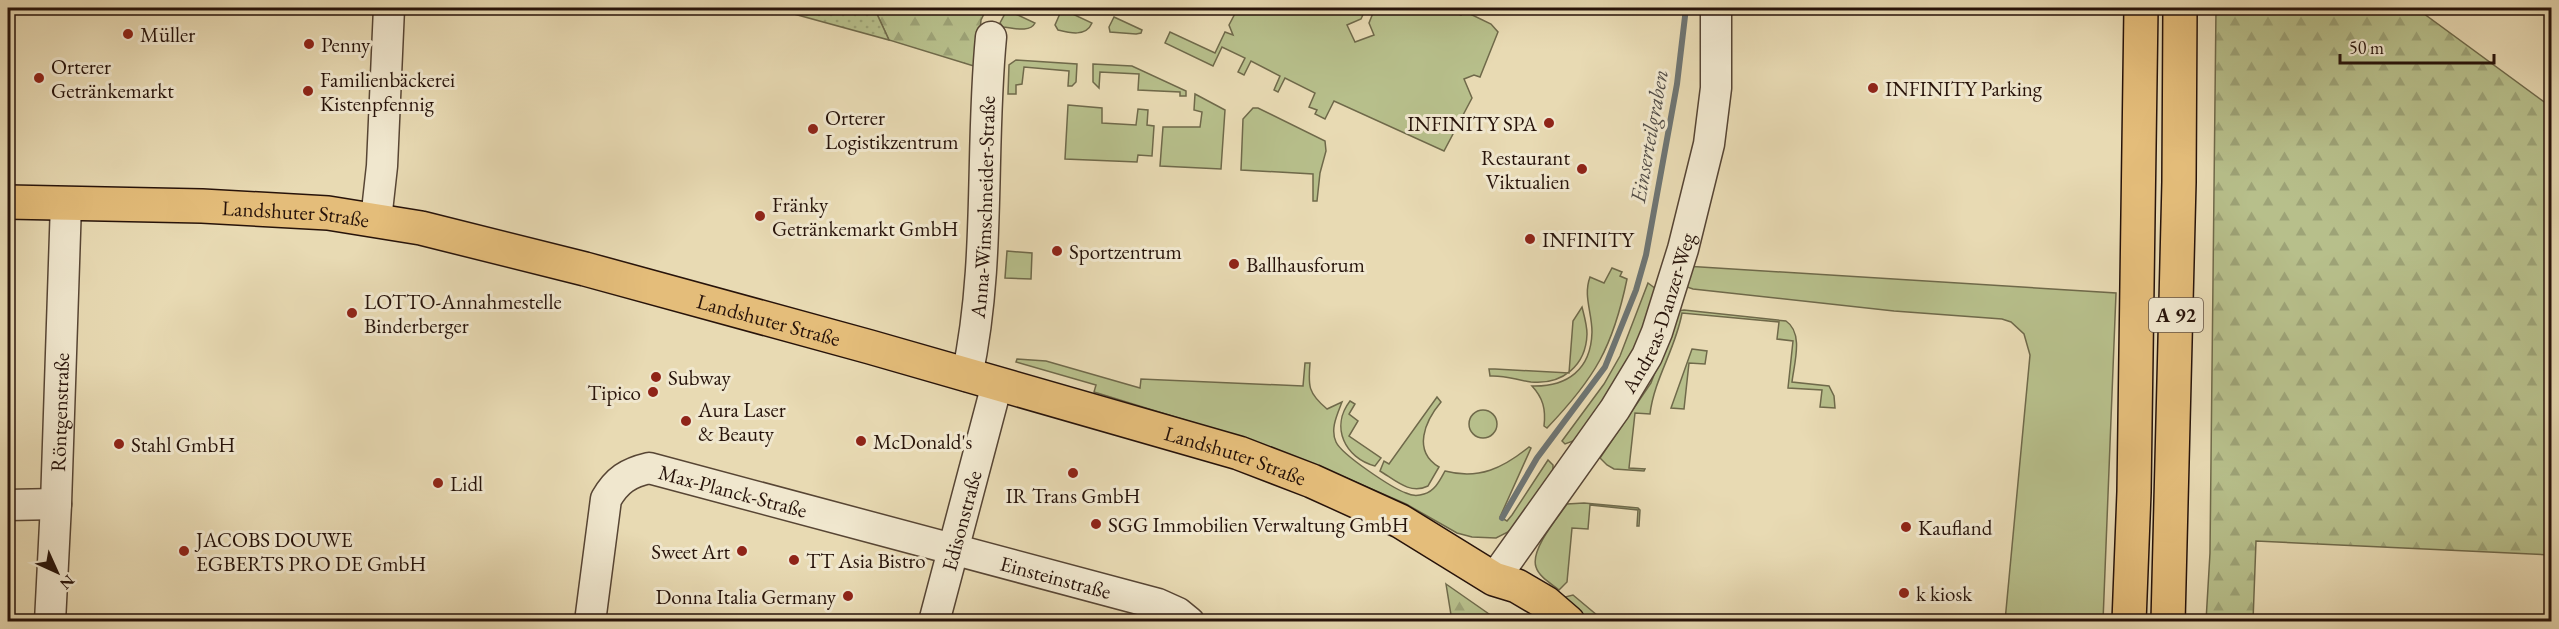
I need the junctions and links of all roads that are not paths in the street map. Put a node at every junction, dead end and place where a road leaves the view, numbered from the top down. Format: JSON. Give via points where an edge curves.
{"nodes":[{"id":1,"x":389,"y":8,"type":"edge"},
{"id":2,"x":1716,"y":8,"type":"edge"},
{"id":3,"x":2141,"y":8,"type":"edge"},
{"id":4,"x":2180,"y":8,"type":"edge"},
{"id":5,"x":991,"y":38,"type":"dead end"},
{"id":6,"x":8,"y":202,"type":"edge"},
{"id":7,"x":66,"y":202,"type":"junction"},
{"id":8,"x":376,"y":220,"type":"junction"},
{"id":9,"x":982,"y":380,"type":"junction"},
{"id":10,"x":56,"y":504,"type":"junction"},
{"id":11,"x":8,"y":505,"type":"edge"},
{"id":12,"x":954,"y":550,"type":"junction"},
{"id":13,"x":1494,"y":579,"type":"junction"},
{"id":14,"x":50,"y":621,"type":"edge"},
{"id":15,"x":590,"y":621,"type":"edge"},
{"id":16,"x":934,"y":621,"type":"edge"},
{"id":17,"x":1189,"y":621,"type":"edge"},
{"id":18,"x":1533,"y":621,"type":"edge"},
{"id":19,"x":1568,"y":621,"type":"edge"},
{"id":20,"x":2129,"y":621,"type":"edge"},
{"id":21,"x":2168,"y":621,"type":"edge"}],
"edges":[{"from":1,"to":8,"type":"street"},
{"from":2,"to":13,"type":"street","name":"Andreas-Danzer-Weg","via":[[1716,88],[1709,144],[1657,332],[1615,409]]},
{"from":3,"to":20,"type":"main road","number":"A 92"},
{"from":4,"to":21,"type":"main road","number":"A 92"},
{"from":5,"to":9,"type":"street","name":"Anna-Wimschneider-Straße"},
{"from":6,"to":7,"type":"main road","name":"Landshuter Straße"},
{"from":7,"to":8,"type":"main road","name":"Landshuter Straße","via":[[275,209]]},
{"from":7,"to":10,"type":"street","name":"Röntgenstraße"},
{"from":8,"to":9,"type":"main road","name":"Landshuter Straße","via":[[585,269]]},
{"from":9,"to":12,"type":"street","name":"Edisonstraße"},
{"from":9,"to":13,"type":"main road","name":"Landshuter Straße","via":[[1181,435],[1312,481],[1401,520]]},
{"from":10,"to":11,"type":"street"},
{"from":10,"to":14,"type":"street","name":"Röntgenstraße"},
{"from":12,"to":15,"type":"street","name":"Max-Planck-Straße","via":[[649,468],[630,472],[614,484],[606,499]]},
{"from":12,"to":16,"type":"street","name":"Edisonstraße"},
{"from":12,"to":17,"type":"street","name":"Einsteinstraße","via":[[1158,604]]},
{"from":13,"to":18,"type":"main road","name":"Landshuter Straße"},
{"from":13,"to":19,"type":"main road","name":"Landshuter Straße","via":[[1518,586]]}]}
